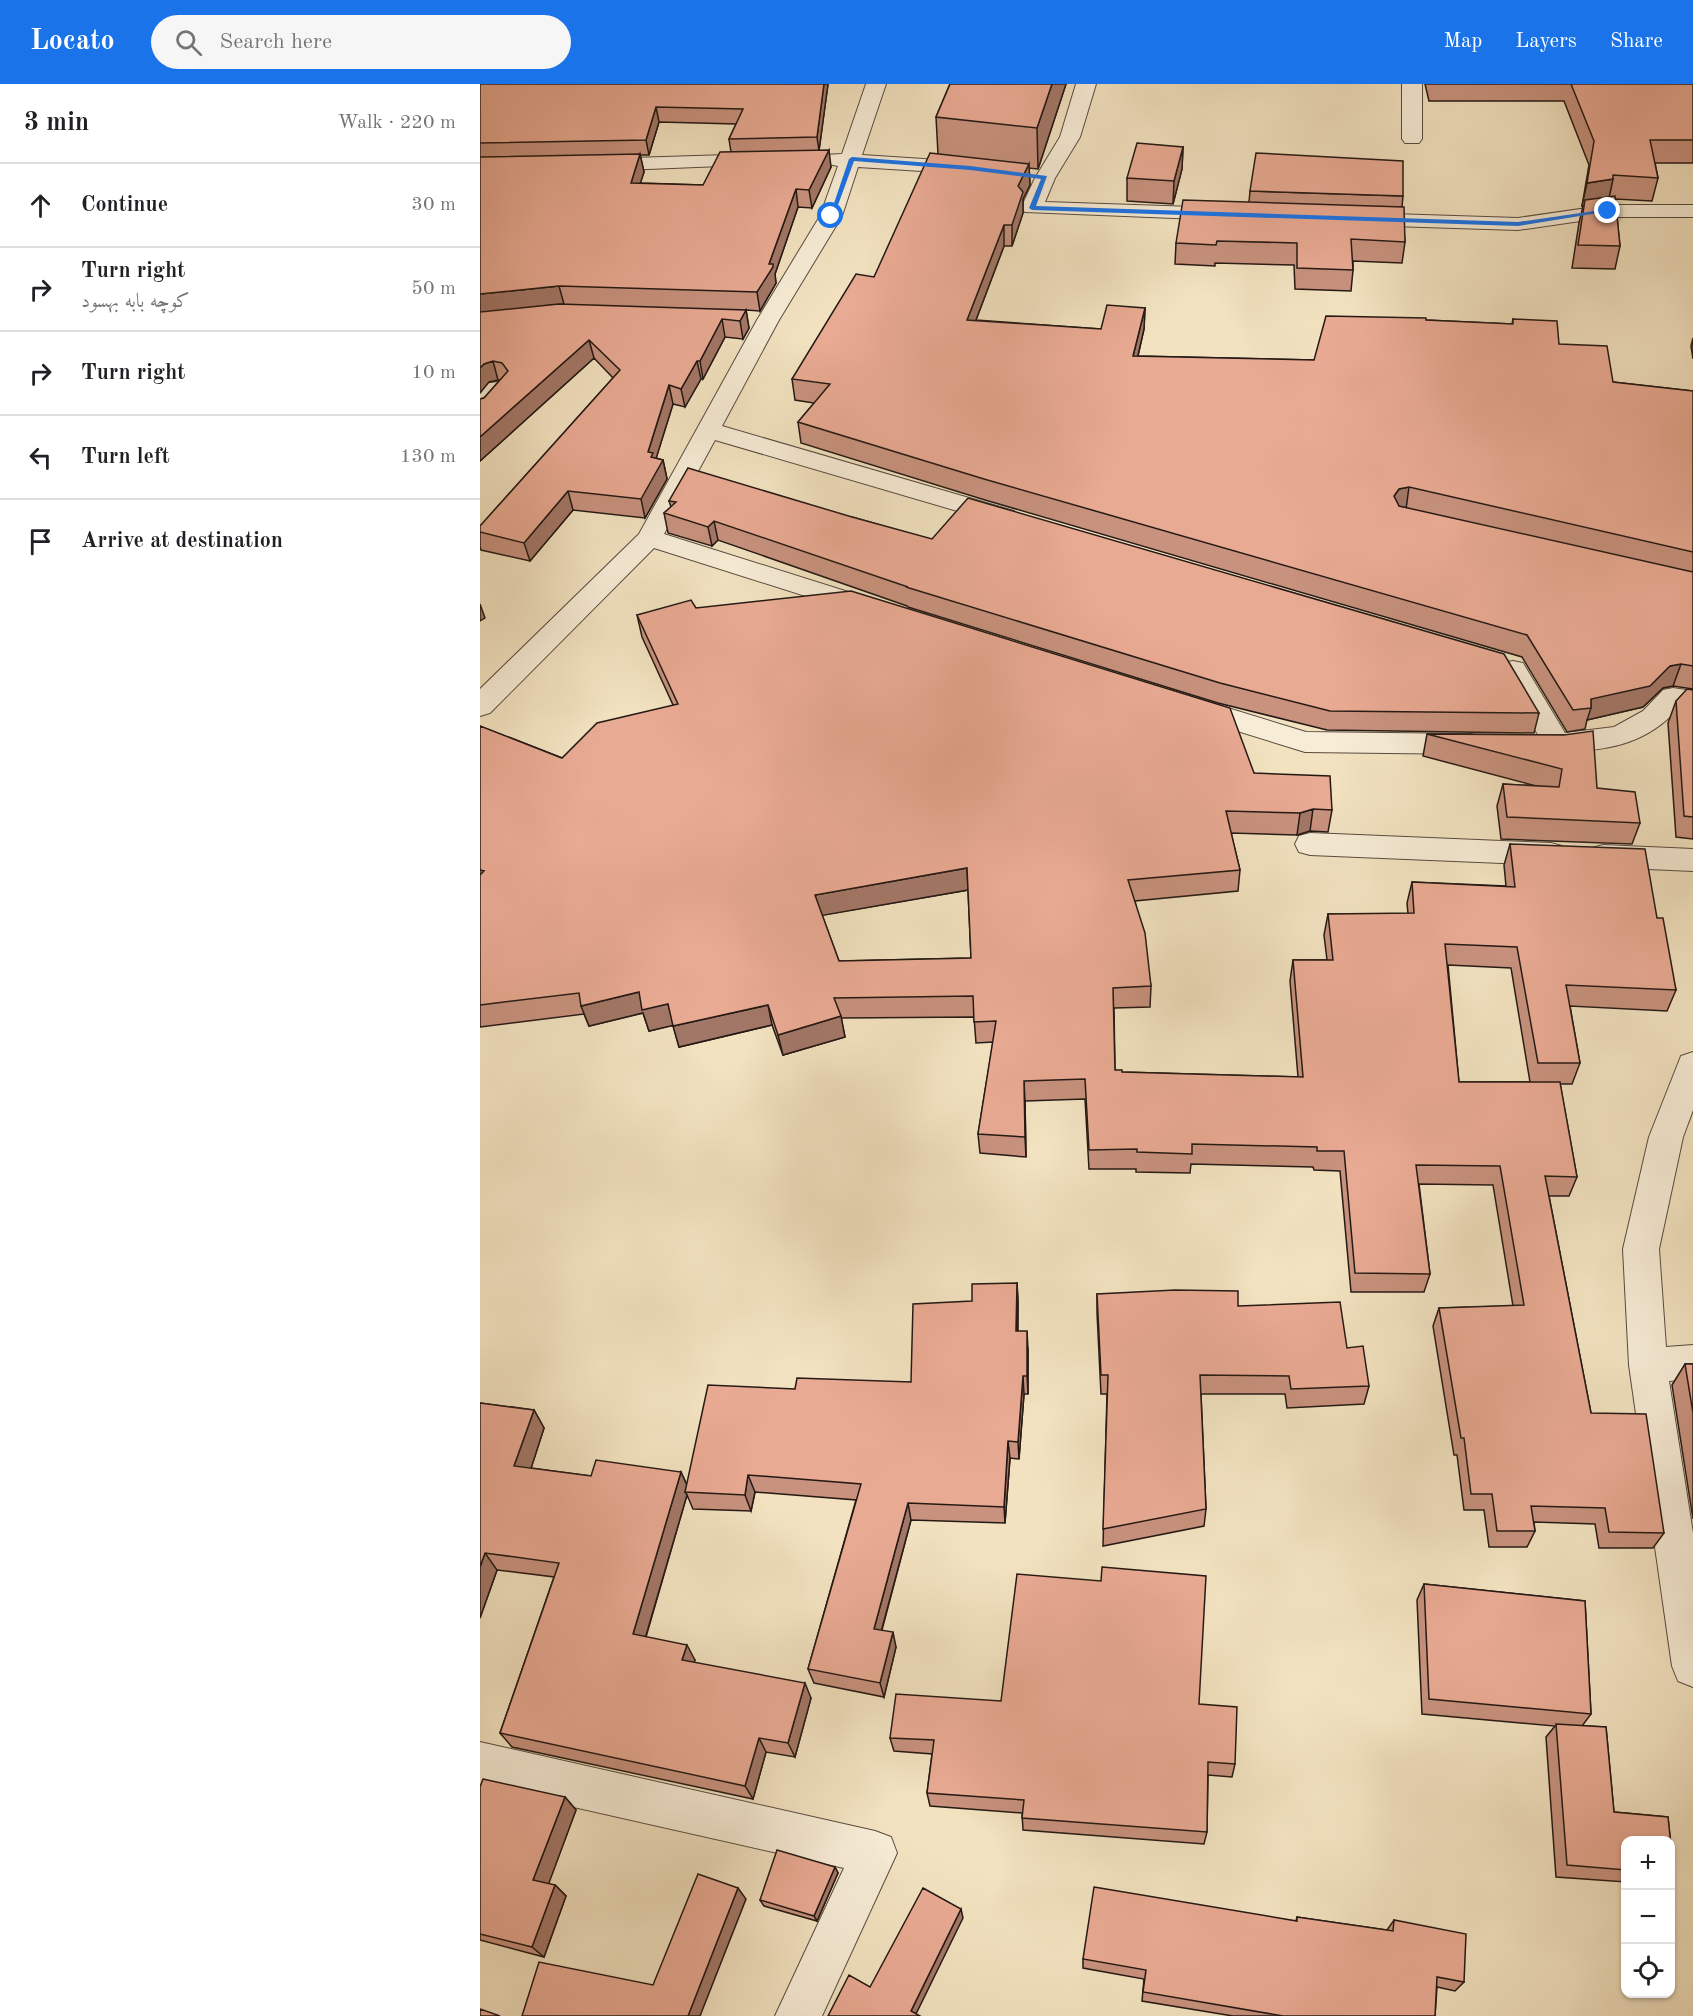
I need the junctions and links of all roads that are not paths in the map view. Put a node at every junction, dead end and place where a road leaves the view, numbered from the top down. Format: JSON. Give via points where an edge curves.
{"nodes":[{"id":1,"x":876,"y":84,"type":"edge"},
{"id":2,"x":1086,"y":84,"type":"edge"},
{"id":3,"x":1412,"y":84,"type":"edge"},
{"id":4,"x":1412,"y":139,"type":"dead end"},
{"id":5,"x":805,"y":159,"type":"edge"},
{"id":6,"x":852,"y":159,"type":"junction"},
{"id":7,"x":781,"y":160,"type":"edge"},
{"id":8,"x":578,"y":165,"type":"edge"},
{"id":9,"x":992,"y":171,"type":"edge"},
{"id":10,"x":1024,"y":175,"type":"edge"},
{"id":11,"x":1045,"y":178,"type":"junction"},
{"id":12,"x":1693,"y":211,"type":"edge"},
{"id":13,"x":1246,"y":215,"type":"edge"},
{"id":14,"x":1340,"y":218,"type":"edge"},
{"id":15,"x":744,"y":319,"type":"edge"},
{"id":16,"x":768,"y":320,"type":"junction"},
{"id":17,"x":480,"y":391,"type":"edge"},
{"id":18,"x":480,"y":410,"type":"edge"},
{"id":19,"x":708,"y":430,"type":"junction"},
{"id":20,"x":1029,"y":524,"type":"edge"},
{"id":21,"x":649,"y":538,"type":"junction"},
{"id":22,"x":887,"y":613,"type":"edge"},
{"id":23,"x":1488,"y":659,"type":"edge"},
{"id":24,"x":1169,"y":700,"type":"edge"},
{"id":25,"x":1693,"y":701,"type":"edge"},
{"id":26,"x":480,"y":706,"type":"edge"},
{"id":27,"x":1558,"y":745,"type":"junction"},
{"id":28,"x":1310,"y":844,"type":"dead end"},
{"id":29,"x":1693,"y":860,"type":"edge"},
{"id":30,"x":1693,"y":1065,"type":"edge"},
{"id":31,"x":1680,"y":1136,"type":"edge"},
{"id":32,"x":1693,"y":1362,"type":"edge"},
{"id":33,"x":1648,"y":1365,"type":"junction"},
{"id":34,"x":1693,"y":1666,"type":"edge"},
{"id":35,"x":480,"y":1764,"type":"edge"},
{"id":36,"x":798,"y":2016,"type":"edge"}],
"edges":[{"from":1,"to":6,"type":"street"},
{"from":2,"to":11,"type":"street","via":[[1070,137]]},
{"from":3,"to":4,"type":"street"},
{"from":5,"to":6,"type":"street"},
{"from":6,"to":9,"type":"street"},
{"from":6,"to":16,"type":"street","via":[[831,216]]},
{"from":7,"to":8,"type":"street"},
{"from":10,"to":11,"type":"street"},
{"from":11,"to":13,"type":"street","via":[[1032,208]]},
{"from":12,"to":14,"type":"street","via":[[1608,211],[1518,224]]},
{"from":15,"to":16,"type":"street"},
{"from":16,"to":19,"type":"street"},
{"from":17,"to":18,"type":"street","via":[[499,389]]},
{"from":19,"to":20,"type":"street"},
{"from":19,"to":21,"type":"street"},
{"from":21,"to":22,"type":"street"},
{"from":21,"to":26,"type":"street"},
{"from":23,"to":27,"type":"street","via":[[1511,666]]},
{"from":24,"to":27,"type":"street","via":[[1305,742]]},
{"from":25,"to":27,"type":"street","via":[[1673,697],[1653,718],[1620,736]]},
{"from":28,"to":29,"type":"street"},
{"from":30,"to":31,"type":"street"},
{"from":31,"to":33,"type":"street","via":[[1641,1249]]},
{"from":32,"to":33,"type":"street"},
{"from":33,"to":34,"type":"street"},
{"from":35,"to":36,"type":"street","via":[[875,1853]]}]}
